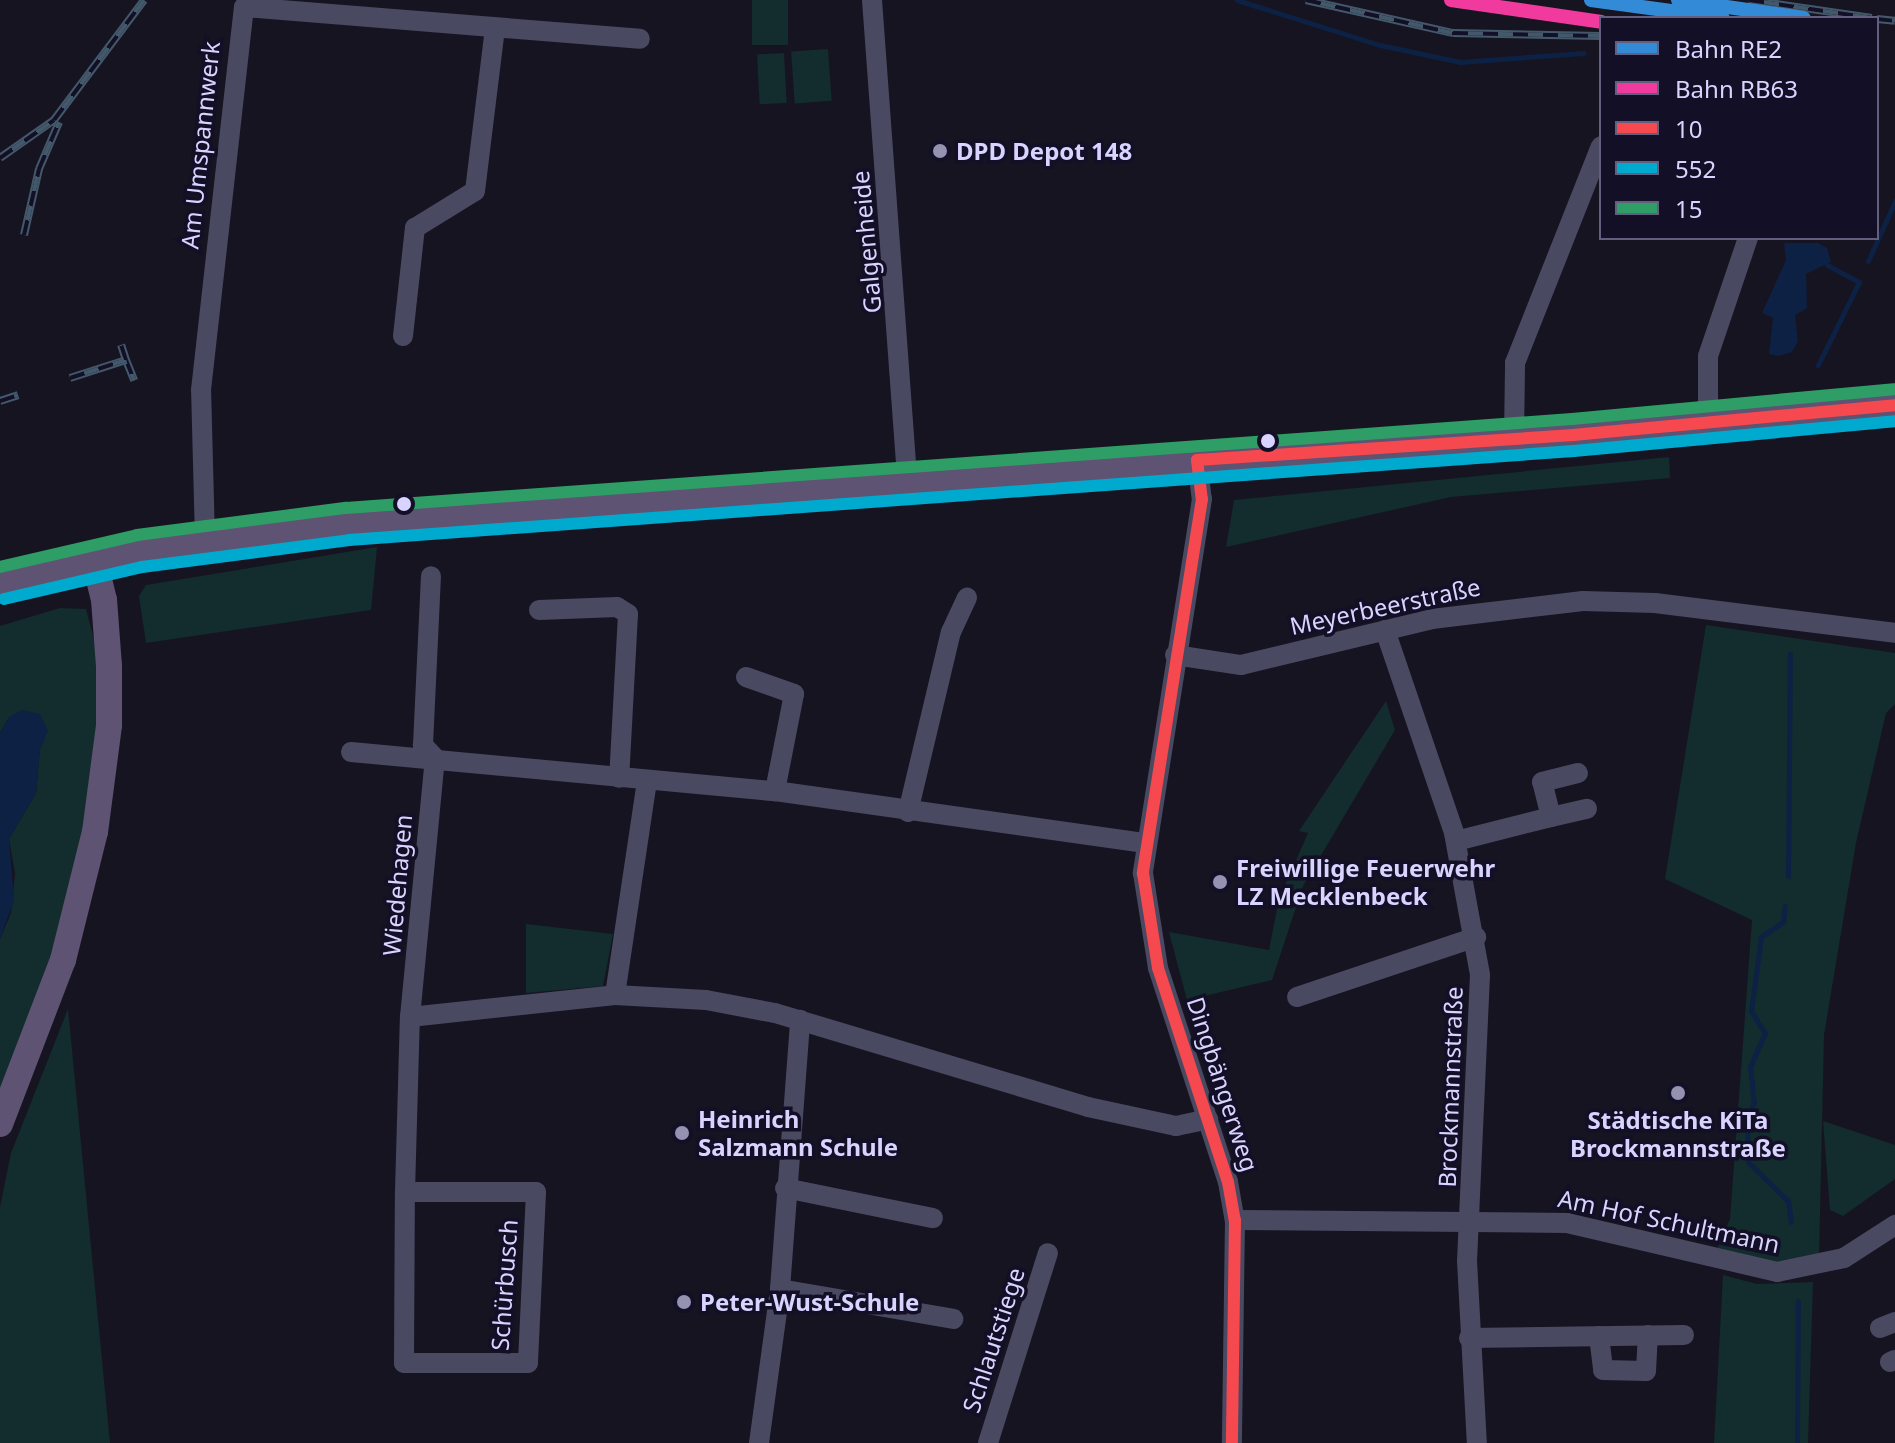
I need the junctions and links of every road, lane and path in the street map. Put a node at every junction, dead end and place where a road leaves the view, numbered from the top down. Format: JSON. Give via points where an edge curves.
{"nodes":[{"id":1,"x":872,"y":0,"type":"edge"},
{"id":2,"x":495,"y":29,"type":"junction"},
{"id":3,"x":640,"y":39,"type":"dead end"},
{"id":4,"x":1599,"y":151,"type":"edge"},
{"id":5,"x":1747,"y":240,"type":"edge"},
{"id":6,"x":403,"y":336,"type":"dead end"},
{"id":7,"x":1895,"y":405,"type":"edge"},
{"id":8,"x":1708,"y":419,"type":"junction"},
{"id":9,"x":1514,"y":438,"type":"junction"},
{"id":10,"x":1197,"y":460,"type":"junction"},
{"id":11,"x":907,"y":480,"type":"junction"},
{"id":12,"x":205,"y":540,"type":"junction"},
{"id":13,"x":94,"y":559,"type":"junction"},
{"id":14,"x":431,"y":576,"type":"dead end"},
{"id":15,"x":0,"y":583,"type":"edge"},
{"id":16,"x":967,"y":598,"type":"dead end"},
{"id":17,"x":539,"y":610,"type":"dead end"},
{"id":18,"x":1385,"y":630,"type":"junction"},
{"id":19,"x":1895,"y":633,"type":"edge"},
{"id":20,"x":1175,"y":655,"type":"junction"},
{"id":21,"x":746,"y":677,"type":"dead end"},
{"id":22,"x":351,"y":752,"type":"dead end"},
{"id":23,"x":435,"y":758,"type":"junction"},
{"id":24,"x":1578,"y":773,"type":"dead end"},
{"id":25,"x":619,"y":778,"type":"junction"},
{"id":26,"x":647,"y":781,"type":"junction"},
{"id":27,"x":775,"y":791,"type":"junction"},
{"id":28,"x":1587,"y":809,"type":"dead end"},
{"id":29,"x":908,"y":812,"type":"junction"},
{"id":30,"x":1551,"y":817,"type":"junction"},
{"id":31,"x":1456,"y":841,"type":"junction"},
{"id":32,"x":1145,"y":843,"type":"junction"},
{"id":33,"x":1476,"y":937,"type":"junction"},
{"id":34,"x":615,"y":995,"type":"junction"},
{"id":35,"x":1297,"y":997,"type":"dead end"},
{"id":36,"x":410,"y":1017,"type":"junction"},
{"id":37,"x":800,"y":1020,"type":"junction"},
{"id":38,"x":1208,"y":1119,"type":"junction"},
{"id":39,"x":0,"y":1124,"type":"edge"},
{"id":40,"x":785,"y":1188,"type":"junction"},
{"id":41,"x":405,"y":1192,"type":"junction"},
{"id":42,"x":933,"y":1218,"type":"dead end"},
{"id":43,"x":1235,"y":1220,"type":"junction"},
{"id":44,"x":1469,"y":1221,"type":"junction"},
{"id":45,"x":1895,"y":1225,"type":"edge"},
{"id":46,"x":1048,"y":1253,"type":"dead end"},
{"id":47,"x":780,"y":1289,"type":"junction"},
{"id":48,"x":953,"y":1319,"type":"dead end"},
{"id":49,"x":1648,"y":1335,"type":"junction"},
{"id":50,"x":1684,"y":1335,"type":"dead end"},
{"id":51,"x":1599,"y":1336,"type":"junction"},
{"id":52,"x":1469,"y":1338,"type":"junction"},
{"id":53,"x":759,"y":1443,"type":"edge"},
{"id":54,"x":988,"y":1443,"type":"edge"},
{"id":55,"x":1232,"y":1443,"type":"edge"},
{"id":56,"x":1477,"y":1443,"type":"edge"}],
"edges":[{"from":1,"to":11,"type":"street","name":"Galgenheide"},
{"from":2,"to":3,"type":"street","name":"Am Umspannwerk"},
{"from":2,"to":6,"type":"street","via":[[475,191],[415,228]]},
{"from":2,"to":12,"type":"street","name":"Am Umspannwerk","via":[[244,7],[201,390]]},
{"from":4,"to":9,"type":"street","via":[[1515,363]]},
{"from":5,"to":8,"type":"street","via":[[1708,356]]},
{"from":7,"to":8,"type":"main road"},
{"from":8,"to":9,"type":"main road"},
{"from":9,"to":10,"type":"main road"},
{"from":10,"to":11,"type":"main road"},
{"from":10,"to":20,"type":"street","name":"Dingbängerweg","via":[[1202,499]]},
{"from":11,"to":12,"type":"main road"},
{"from":12,"to":13,"type":"main road"},
{"from":13,"to":15,"type":"main road"},
{"from":13,"to":39,"type":"main road","via":[[104,600],[109,666],[109,725],[95,832],[63,960]]},
{"from":14,"to":23,"type":"street","name":"Wiedehagen","via":[[423,745]]},
{"from":16,"to":29,"type":"street","via":[[951,632]]},
{"from":17,"to":25,"type":"street","via":[[617,607],[628,614]]},
{"from":18,"to":19,"type":"street","name":"Meyerbeerstraße","via":[[1482,610],[1583,601],[1655,603]]},
{"from":18,"to":20,"type":"street","name":"Meyerbeerstraße","via":[[1241,665]]},
{"from":18,"to":31,"type":"street","name":"Brockmannstraße"},
{"from":20,"to":32,"type":"street","name":"Dingbängerweg"},
{"from":21,"to":27,"type":"street","via":[[794,694]]},
{"from":22,"to":23,"type":"street"},
{"from":23,"to":25,"type":"street"},
{"from":23,"to":36,"type":"street","name":"Wiedehagen"},
{"from":24,"to":30,"type":"street","via":[[1542,782]]},
{"from":25,"to":26,"type":"street"},
{"from":26,"to":27,"type":"street"},
{"from":26,"to":34,"type":"street"},
{"from":27,"to":29,"type":"street"},
{"from":28,"to":30,"type":"street"},
{"from":29,"to":32,"type":"street"},
{"from":30,"to":31,"type":"street"},
{"from":31,"to":33,"type":"street","name":"Brockmannstraße"},
{"from":32,"to":38,"type":"street","name":"Dingbängerweg","via":[[1148,931]]},
{"from":33,"to":35,"type":"street"},
{"from":33,"to":44,"type":"street","name":"Brockmannstraße","via":[[1481,1024]]},
{"from":34,"to":36,"type":"street"},
{"from":34,"to":37,"type":"street","via":[[706,1000]]},
{"from":36,"to":41,"type":"street","name":"Schürbusch"},
{"from":37,"to":38,"type":"street","via":[[1088,1107],[1176,1126]]},
{"from":37,"to":40,"type":"street"},
{"from":38,"to":43,"type":"street","name":"Dingbängerweg"},
{"from":40,"to":42,"type":"street"},
{"from":40,"to":47,"type":"street"},
{"from":41,"to":41,"type":"street","name":"Schürbusch","via":[[404,1363],[528,1363],[536,1192]]},
{"from":43,"to":44,"type":"street","name":"Am Hof Schultmann"},
{"from":43,"to":55,"type":"street","name":"Dingbängerweg"},
{"from":44,"to":45,"type":"street","name":"Am Hof Schultmann","via":[[1567,1223],[1777,1272],[1844,1258]]},
{"from":44,"to":52,"type":"street","name":"Brockmannstraße"},
{"from":46,"to":54,"type":"street","name":"Schlautstiege"},
{"from":47,"to":48,"type":"street"},
{"from":47,"to":53,"type":"street"},
{"from":49,"to":50,"type":"street"},
{"from":49,"to":51,"type":"street"},
{"from":49,"to":51,"type":"street","via":[[1646,1371],[1603,1370]]},
{"from":51,"to":52,"type":"street"},
{"from":52,"to":56,"type":"street","name":"Brockmannstraße"}]}
